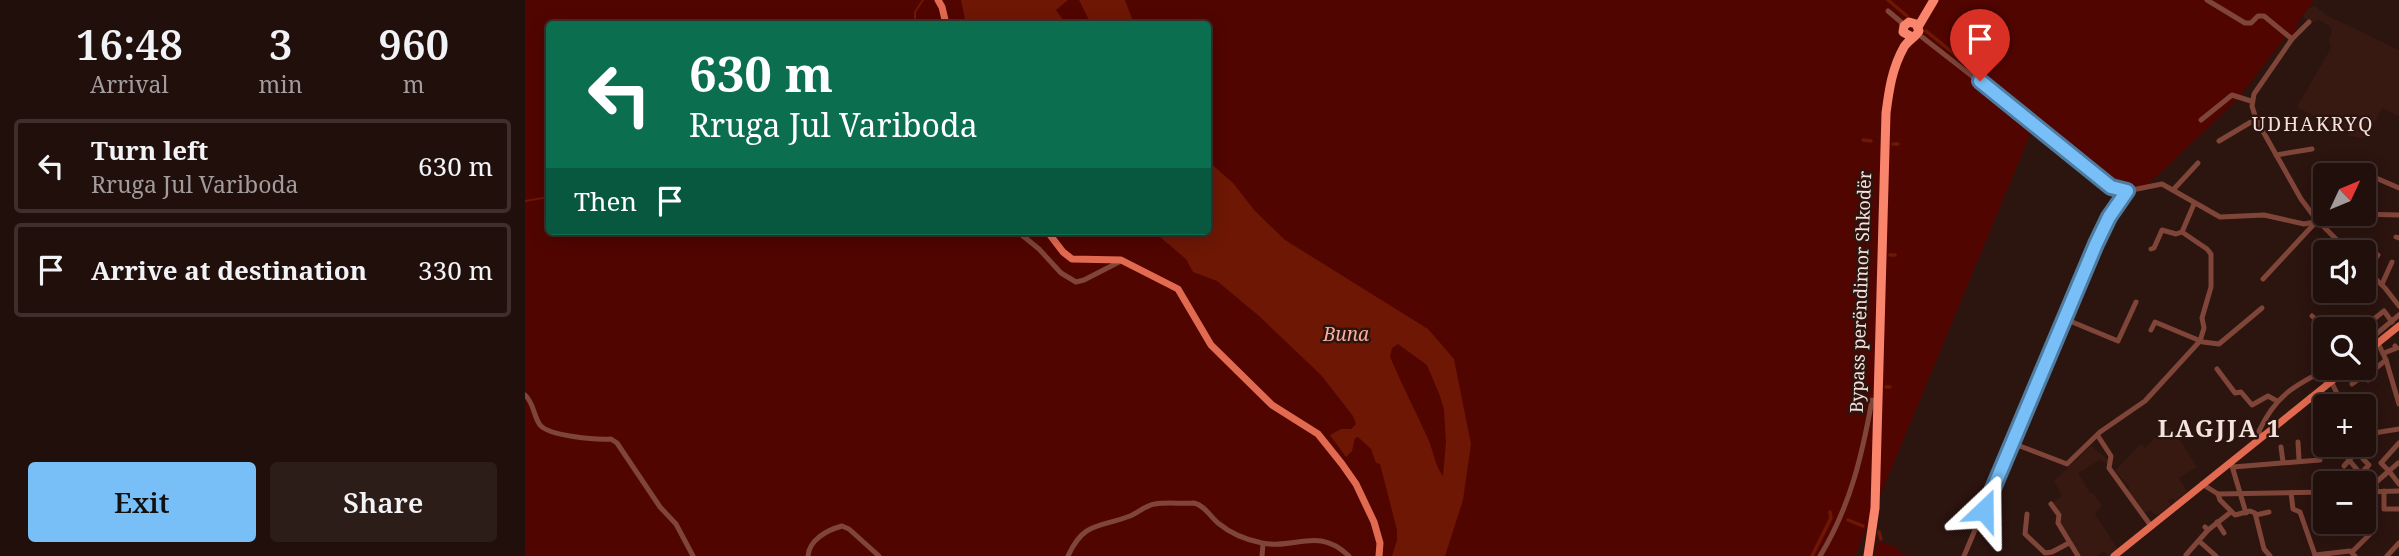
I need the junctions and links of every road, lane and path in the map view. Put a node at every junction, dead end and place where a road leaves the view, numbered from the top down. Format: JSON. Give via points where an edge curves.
{"nodes":[{"id":1,"x":938,"y":0,"type":"edge"},
{"id":2,"x":1927,"y":0,"type":"edge"},
{"id":3,"x":1934,"y":0,"type":"edge"},
{"id":4,"x":2207,"y":0,"type":"edge"},
{"id":5,"x":1888,"y":11,"type":"dead end"},
{"id":6,"x":945,"y":21,"type":"edge"},
{"id":7,"x":2309,"y":22,"type":"dead end"},
{"id":8,"x":1911,"y":29,"type":"junction"},
{"id":9,"x":2292,"y":39,"type":"junction"},
{"id":10,"x":2251,"y":101,"type":"junction"},
{"id":11,"x":2256,"y":119,"type":"junction"},
{"id":12,"x":2200,"y":120,"type":"dead end"},
{"id":13,"x":2219,"y":141,"type":"dead end"},
{"id":14,"x":2312,"y":149,"type":"dead end"},
{"id":15,"x":2276,"y":155,"type":"junction"},
{"id":16,"x":2198,"y":163,"type":"dead end"},
{"id":17,"x":2377,"y":178,"type":"edge"},
{"id":18,"x":2399,"y":188,"type":"edge"},
{"id":19,"x":2173,"y":190,"type":"junction"},
{"id":20,"x":2127,"y":191,"type":"junction"},
{"id":21,"x":2194,"y":204,"type":"junction"},
{"id":22,"x":2377,"y":214,"type":"edge"},
{"id":23,"x":2399,"y":215,"type":"edge"},
{"id":24,"x":2313,"y":217,"type":"edge"},
{"id":25,"x":2313,"y":223,"type":"edge"},
{"id":26,"x":2314,"y":226,"type":"edge"},
{"id":27,"x":2320,"y":226,"type":"edge"},
{"id":28,"x":2182,"y":232,"type":"junction"},
{"id":29,"x":1022,"y":235,"type":"edge"},
{"id":30,"x":1050,"y":235,"type":"edge"},
{"id":31,"x":2336,"y":240,"type":"edge"},
{"id":32,"x":2151,"y":249,"type":"dead end"},
{"id":33,"x":1121,"y":261,"type":"junction"},
{"id":34,"x":2392,"y":262,"type":"dead end"},
{"id":35,"x":2263,"y":279,"type":"dead end"},
{"id":36,"x":2376,"y":279,"type":"edge"},
{"id":37,"x":2382,"y":284,"type":"junction"},
{"id":38,"x":2136,"y":302,"type":"dead end"},
{"id":39,"x":2399,"y":306,"type":"edge"},
{"id":40,"x":2262,"y":308,"type":"dead end"},
{"id":41,"x":2399,"y":315,"type":"edge"},
{"id":42,"x":2376,"y":318,"type":"edge"},
{"id":43,"x":2066,"y":319,"type":"junction"},
{"id":44,"x":2395,"y":324,"type":"edge"},
{"id":45,"x":2151,"y":330,"type":"dead end"},
{"id":46,"x":2376,"y":339,"type":"joint"},
{"id":47,"x":2200,"y":341,"type":"junction"},
{"id":48,"x":2395,"y":346,"type":"dead end"},
{"id":49,"x":2385,"y":356,"type":"junction"},
{"id":50,"x":2376,"y":366,"type":"edge"},
{"id":51,"x":2217,"y":369,"type":"dead end"},
{"id":52,"x":2313,"y":376,"type":"edge"},
{"id":53,"x":2360,"y":380,"type":"edge"},
{"id":54,"x":2331,"y":381,"type":"joint"},
{"id":55,"x":2352,"y":384,"type":"dead end"},
{"id":56,"x":2397,"y":388,"type":"edge"},
{"id":57,"x":2339,"y":394,"type":"edge"},
{"id":58,"x":525,"y":395,"type":"edge"},
{"id":59,"x":2310,"y":397,"type":"junction"},
{"id":60,"x":1872,"y":400,"type":"junction"},
{"id":61,"x":2277,"y":401,"type":"junction"},
{"id":62,"x":2313,"y":401,"type":"edge"},
{"id":63,"x":2399,"y":404,"type":"edge"},
{"id":64,"x":2399,"y":429,"type":"edge"},
{"id":65,"x":2376,"y":433,"type":"edge"},
{"id":66,"x":2098,"y":436,"type":"junction"},
{"id":67,"x":2262,"y":436,"type":"junction"},
{"id":68,"x":2298,"y":442,"type":"dead end"},
{"id":69,"x":2012,"y":443,"type":"junction"},
{"id":70,"x":2399,"y":443,"type":"edge"},
{"id":71,"x":2281,"y":447,"type":"dead end"},
{"id":72,"x":2352,"y":457,"type":"edge"},
{"id":73,"x":2363,"y":459,"type":"dead end"},
{"id":74,"x":2299,"y":460,"type":"junction"},
{"id":75,"x":2320,"y":460,"type":"dead end"},
{"id":76,"x":2349,"y":460,"type":"junction"},
{"id":77,"x":2283,"y":462,"type":"junction"},
{"id":78,"x":2399,"y":463,"type":"edge"},
{"id":79,"x":2231,"y":465,"type":"junction"},
{"id":80,"x":2344,"y":466,"type":"dead end"},
{"id":81,"x":2358,"y":471,"type":"edge"},
{"id":82,"x":2366,"y":471,"type":"edge"},
{"id":83,"x":2389,"y":471,"type":"junction"},
{"id":84,"x":2376,"y":482,"type":"edge"},
{"id":85,"x":2202,"y":484,"type":"junction"},
{"id":86,"x":2399,"y":484,"type":"edge"},
{"id":87,"x":2376,"y":491,"type":"edge"},
{"id":88,"x":2384,"y":491,"type":"junction"},
{"id":89,"x":2399,"y":491,"type":"edge"},
{"id":90,"x":2291,"y":492,"type":"junction"},
{"id":91,"x":2313,"y":492,"type":"edge"},
{"id":92,"x":2239,"y":493,"type":"junction"},
{"id":93,"x":2218,"y":494,"type":"junction"},
{"id":94,"x":2051,"y":504,"type":"dead end"},
{"id":95,"x":2399,"y":509,"type":"edge"},
{"id":96,"x":2231,"y":512,"type":"junction"},
{"id":97,"x":2269,"y":512,"type":"dead end"},
{"id":98,"x":2246,"y":513,"type":"junction"},
{"id":99,"x":2027,"y":514,"type":"dead end"},
{"id":100,"x":2256,"y":515,"type":"junction"},
{"id":101,"x":2217,"y":522,"type":"junction"},
{"id":102,"x":2151,"y":526,"type":"junction"},
{"id":103,"x":2224,"y":533,"type":"dead end"},
{"id":104,"x":2370,"y":534,"type":"edge"},
{"id":105,"x":2199,"y":541,"type":"junction"},
{"id":106,"x":2069,"y":543,"type":"junction"},
{"id":107,"x":2399,"y":543,"type":"edge"},
{"id":108,"x":1263,"y":544,"type":"junction"},
{"id":109,"x":2180,"y":548,"type":"dead end"},
{"id":110,"x":2119,"y":554,"type":"edge"},
{"id":111,"x":2354,"y":554,"type":"edge"},
{"id":112,"x":2186,"y":555,"type":"edge"},
{"id":113,"x":694,"y":556,"type":"edge"},
{"id":114,"x":808,"y":556,"type":"edge"},
{"id":115,"x":879,"y":556,"type":"edge"},
{"id":116,"x":1068,"y":556,"type":"edge"},
{"id":117,"x":1262,"y":556,"type":"edge"},
{"id":118,"x":1349,"y":556,"type":"edge"},
{"id":119,"x":1379,"y":556,"type":"edge"},
{"id":120,"x":1820,"y":556,"type":"edge"},
{"id":121,"x":1863,"y":556,"type":"edge"},
{"id":122,"x":1868,"y":556,"type":"edge"},
{"id":123,"x":1964,"y":556,"type":"edge"},
{"id":124,"x":2078,"y":556,"type":"edge"},
{"id":125,"x":2215,"y":556,"type":"edge"},
{"id":126,"x":2270,"y":556,"type":"edge"},
{"id":127,"x":2387,"y":556,"type":"edge"}],
"edges":[{"from":1,"to":6,"type":"main road"},
{"from":2,"to":8,"type":"highway","name":"Bypass perëndimor Shkodër"},
{"from":3,"to":8,"type":"highway","name":"Bypass perëndimor Shkodër"},
{"from":4,"to":9,"type":"street","via":[[2245,23],[2264,16]]},
{"from":5,"to":8,"type":"street"},
{"from":7,"to":9,"type":"street"},
{"from":8,"to":20,"type":"street","via":[[2111,187]]},
{"from":8,"to":60,"type":"highway","name":"Bypass perëndimor Shkodër","via":[[1885,79],[1880,110]]},
{"from":8,"to":122,"type":"highway","name":"Bypass perëndimor Shkodër","via":[[1894,70],[1886,113],[1875,508]]},
{"from":9,"to":10,"type":"street"},
{"from":10,"to":11,"type":"street"},
{"from":10,"to":12,"type":"street","via":[[2232,95]]},
{"from":11,"to":13,"type":"street"},
{"from":11,"to":15,"type":"street"},
{"from":14,"to":15,"type":"street"},
{"from":15,"to":24,"type":"street"},
{"from":16,"to":19,"type":"street"},
{"from":17,"to":18,"type":"street"},
{"from":19,"to":20,"type":"street","via":[[2158,183]]},
{"from":19,"to":21,"type":"street"},
{"from":20,"to":43,"type":"street","via":[[2096,244]]},
{"from":21,"to":25,"type":"street","via":[[2220,217],[2264,215]]},
{"from":21,"to":28,"type":"street"},
{"from":22,"to":23,"type":"street"},
{"from":26,"to":35,"type":"street"},
{"from":27,"to":31,"type":"street"},
{"from":28,"to":32,"type":"street","via":[[2162,230]]},
{"from":28,"to":47,"type":"street","via":[[2211,254],[2211,287]]},
{"from":29,"to":33,"type":"street","via":[[1076,282]]},
{"from":30,"to":33,"type":"main road","via":[[1072,258]]},
{"from":33,"to":119,"type":"main road","via":[[1178,289],[1215,349],[1272,405],[1321,437],[1356,484],[1376,530]]},
{"from":34,"to":37,"type":"street"},
{"from":36,"to":37,"type":"street"},
{"from":37,"to":39,"type":"street"},
{"from":38,"to":43,"type":"street","via":[[2118,341]]},
{"from":40,"to":47,"type":"street","via":[[2223,342]]},
{"from":41,"to":44,"type":"street"},
{"from":42,"to":44,"type":"street","via":[[2384,312]]},
{"from":43,"to":69,"type":"street"},
{"from":44,"to":46,"type":"main road"},
{"from":45,"to":47,"type":"street","via":[[2155,322]]},
{"from":46,"to":49,"type":"street"},
{"from":47,"to":66,"type":"street","via":[[2144,402]]},
{"from":48,"to":49,"type":"street"},
{"from":49,"to":50,"type":"street"},
{"from":49,"to":56,"type":"street"},
{"from":51,"to":61,"type":"street","via":[[2250,404],[2268,396]]},
{"from":52,"to":61,"type":"street"},
{"from":53,"to":55,"type":"street"},
{"from":54,"to":57,"type":"street"},
{"from":54,"to":59,"type":"main road"},
{"from":56,"to":63,"type":"street"},
{"from":58,"to":113,"type":"street","via":[[547,430],[617,443]]},
{"from":59,"to":62,"type":"street"},
{"from":59,"to":67,"type":"main road"},
{"from":60,"to":120,"type":"street","via":[[1854,484]]},
{"from":60,"to":121,"type":"highway","name":"Bypass perëndimor Shkodër","via":[[1870,505]]},
{"from":61,"to":67,"type":"street","via":[[2259,431]]},
{"from":64,"to":65,"type":"street"},
{"from":66,"to":69,"type":"street","via":[[2065,464]]},
{"from":66,"to":102,"type":"street","via":[[2112,458],[2109,468]]},
{"from":67,"to":79,"type":"main road"},
{"from":68,"to":74,"type":"street"},
{"from":69,"to":123,"type":"street"},
{"from":70,"to":83,"type":"street","via":[[2381,461]]},
{"from":71,"to":77,"type":"street"},
{"from":72,"to":76,"type":"street"},
{"from":73,"to":82,"type":"street","via":[[2369,465]]},
{"from":74,"to":75,"type":"street"},
{"from":74,"to":77,"type":"street"},
{"from":76,"to":80,"type":"street"},
{"from":76,"to":81,"type":"street"},
{"from":77,"to":79,"type":"street"},
{"from":78,"to":83,"type":"street"},
{"from":79,"to":85,"type":"main road"},
{"from":79,"to":92,"type":"street"},
{"from":83,"to":84,"type":"street"},
{"from":83,"to":86,"type":"street"},
{"from":85,"to":93,"type":"street"},
{"from":85,"to":102,"type":"main road"},
{"from":87,"to":88,"type":"street"},
{"from":88,"to":89,"type":"street"},
{"from":88,"to":95,"type":"street","via":[[2384,509]]},
{"from":90,"to":91,"type":"street"},
{"from":90,"to":92,"type":"street"},
{"from":90,"to":111,"type":"street","via":[[2293,509],[2300,513],[2315,555]]},
{"from":92,"to":93,"type":"street"},
{"from":92,"to":98,"type":"street"},
{"from":93,"to":96,"type":"street"},
{"from":94,"to":106,"type":"street"},
{"from":96,"to":98,"type":"street","via":[[2238,516]]},
{"from":96,"to":101,"type":"street"},
{"from":97,"to":100,"type":"street"},
{"from":98,"to":100,"type":"street"},
{"from":99,"to":106,"type":"street","via":[[2025,534],[2045,553]]},
{"from":100,"to":126,"type":"street"},
{"from":101,"to":103,"type":"street"},
{"from":101,"to":105,"type":"street","via":[[2206,528]]},
{"from":102,"to":110,"type":"main road"},
{"from":104,"to":111,"type":"street"},
{"from":105,"to":112,"type":"street"},
{"from":105,"to":125,"type":"street"},
{"from":106,"to":124,"type":"street"},
{"from":107,"to":127,"type":"street"},
{"from":108,"to":116,"type":"street","via":[[1227,529],[1199,504],[1158,503],[1082,533]]},
{"from":108,"to":117,"type":"street"},
{"from":108,"to":118,"type":"street","via":[[1324,540]]},
{"from":109,"to":112,"type":"street"},
{"from":114,"to":115,"type":"street","via":[[814,541],[842,526]]}]}
